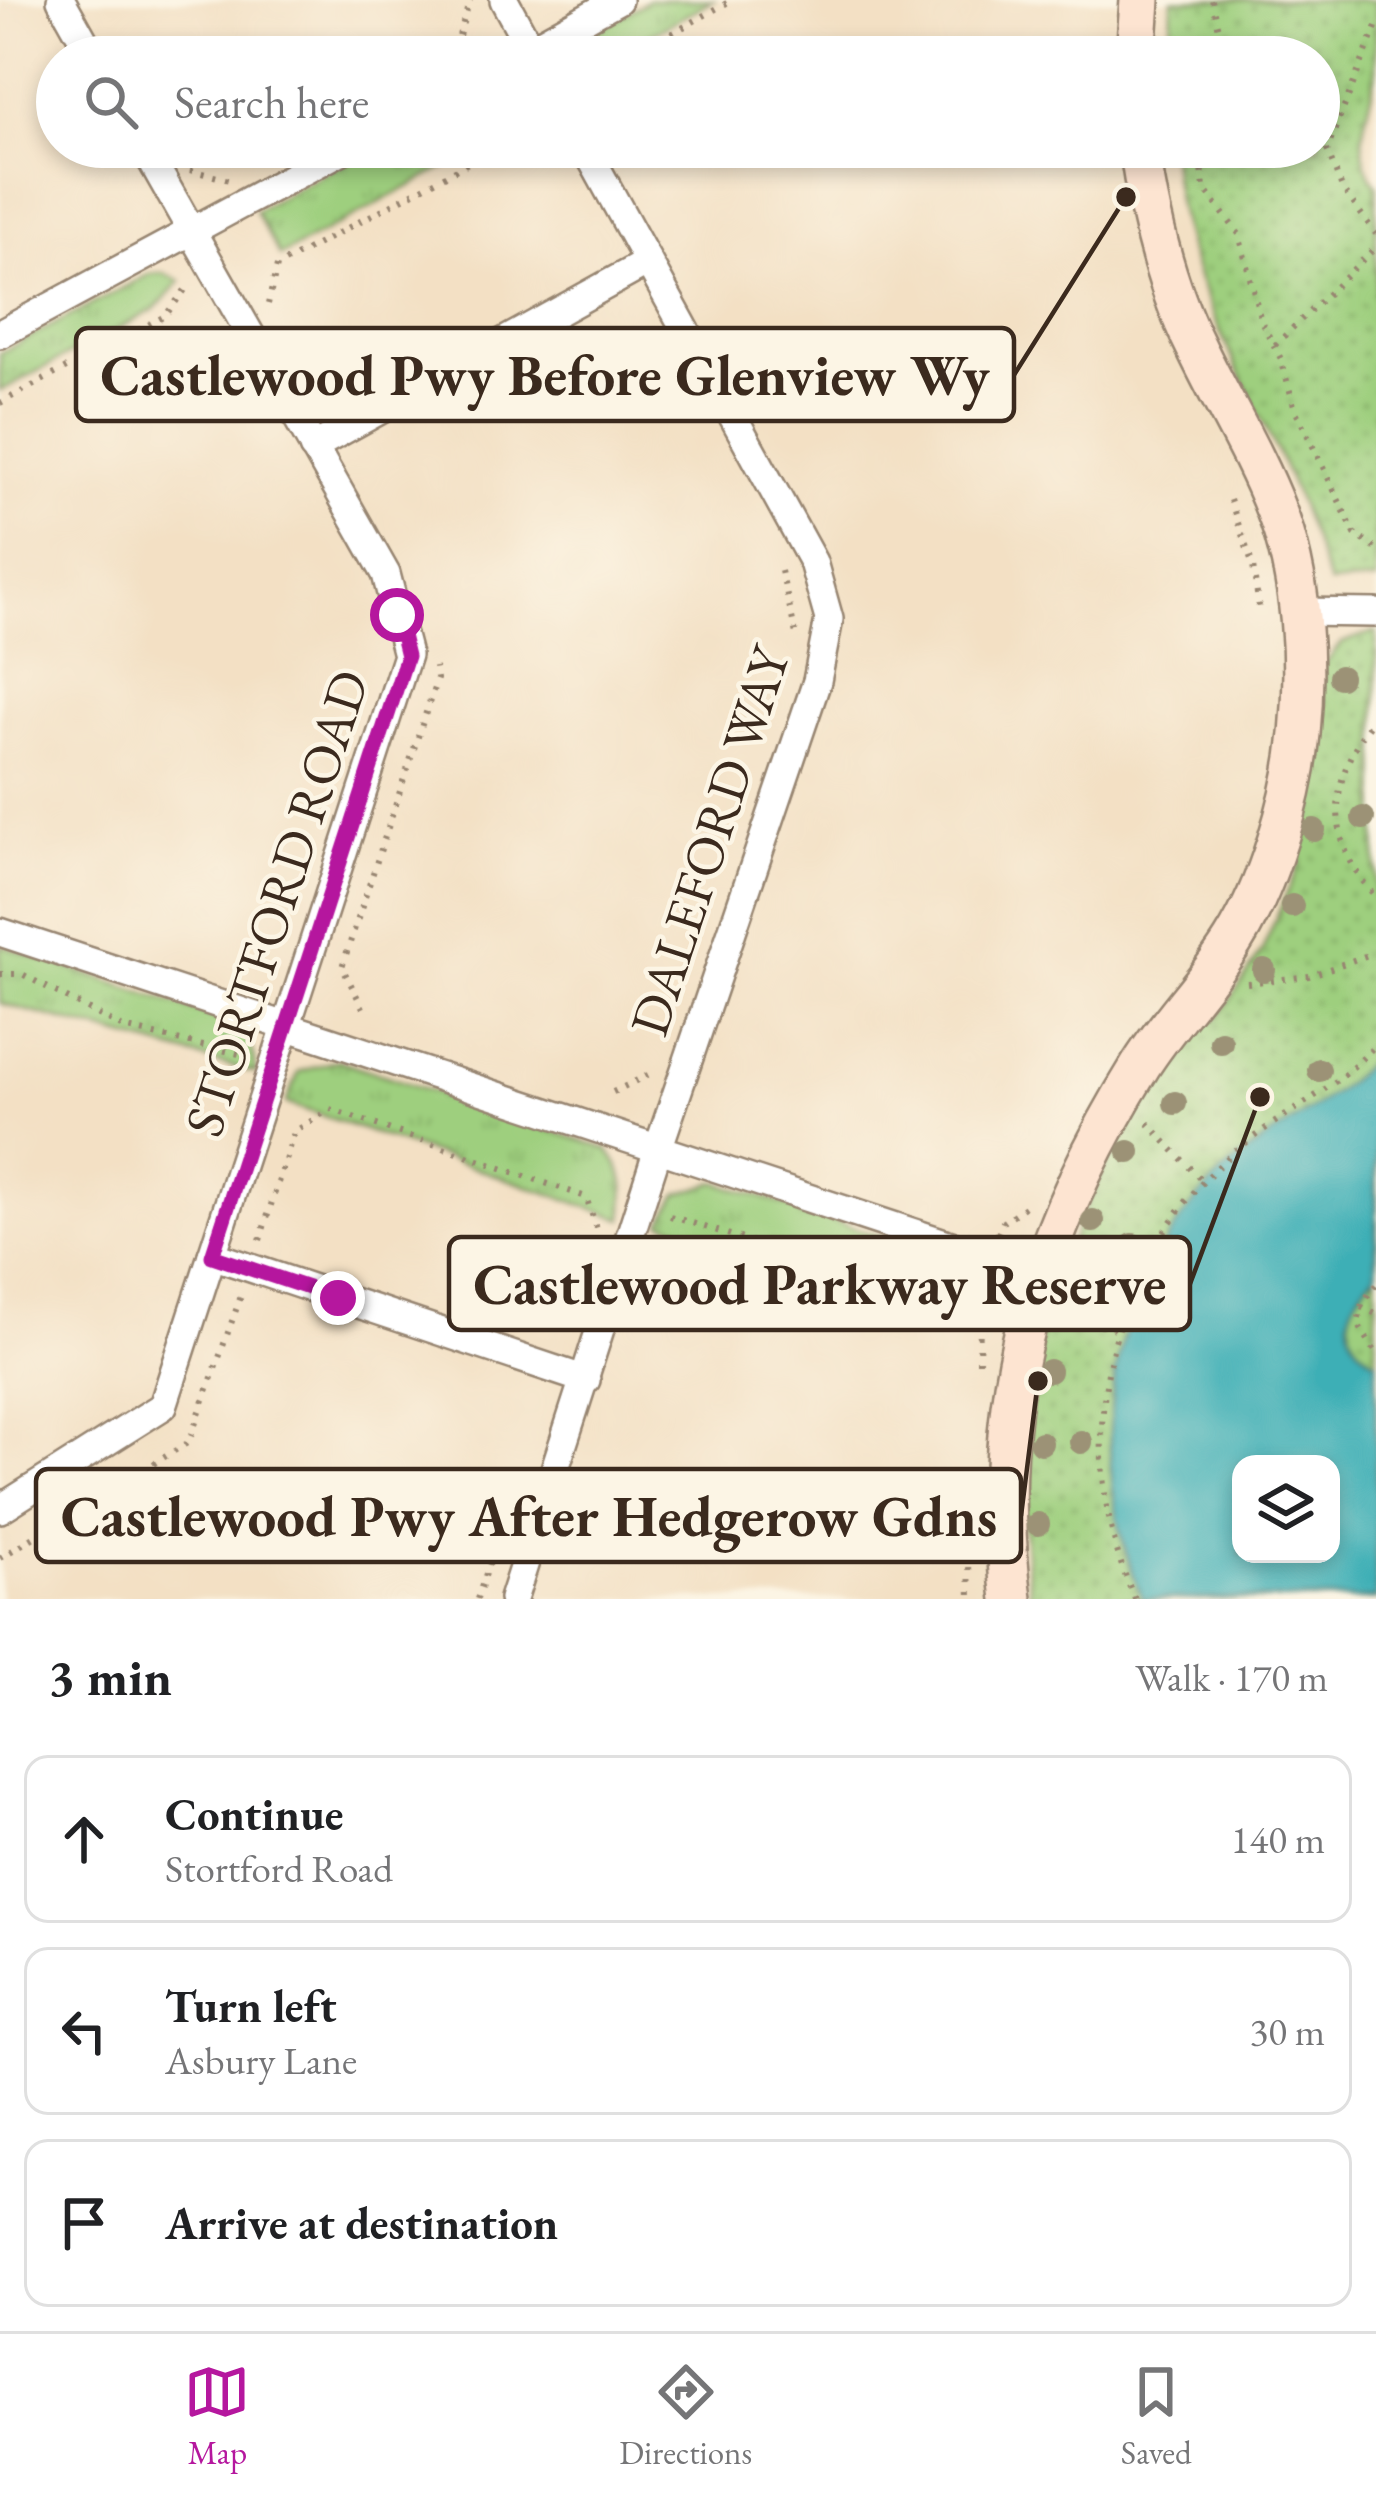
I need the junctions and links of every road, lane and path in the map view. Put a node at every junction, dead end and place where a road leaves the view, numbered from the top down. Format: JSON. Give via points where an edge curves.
{"nodes":[{"id":1,"x":61,"y":0,"type":"edge"},
{"id":2,"x":470,"y":0,"type":"edge"},
{"id":3,"x":504,"y":0,"type":"edge"},
{"id":4,"x":618,"y":0,"type":"edge"},
{"id":5,"x":732,"y":0,"type":"edge"},
{"id":6,"x":1139,"y":0,"type":"edge"},
{"id":7,"x":1212,"y":0,"type":"edge"},
{"id":8,"x":1376,"y":27,"type":"edge"},
{"id":9,"x":81,"y":36,"type":"edge"},
{"id":10,"x":459,"y":36,"type":"edge"},
{"id":11,"x":519,"y":36,"type":"edge"},
{"id":12,"x":557,"y":36,"type":"edge"},
{"id":13,"x":668,"y":36,"type":"edge"},
{"id":14,"x":1137,"y":36,"type":"edge"},
{"id":15,"x":1221,"y":36,"type":"edge"},
{"id":16,"x":1340,"y":119,"type":"edge"},
{"id":17,"x":156,"y":168,"type":"edge"},
{"id":18,"x":183,"y":168,"type":"dead end"},
{"id":19,"x":309,"y":168,"type":"edge"},
{"id":20,"x":459,"y":168,"type":"edge"},
{"id":21,"x":563,"y":168,"type":"edge"},
{"id":22,"x":597,"y":168,"type":"edge"},
{"id":23,"x":1144,"y":168,"type":"edge"},
{"id":24,"x":1202,"y":168,"type":"edge"},
{"id":25,"x":1335,"y":168,"type":"edge"},
{"id":26,"x":565,"y":172,"type":"dead end"},
{"id":27,"x":242,"y":204,"type":"junction"},
{"id":28,"x":191,"y":231,"type":"junction"},
{"id":29,"x":1376,"y":235,"type":"edge"},
{"id":30,"x":1376,"y":247,"type":"edge"},
{"id":31,"x":208,"y":261,"type":"junction"},
{"id":32,"x":648,"y":262,"type":"junction"},
{"id":33,"x":277,"y":266,"type":"dead end"},
{"id":34,"x":0,"y":334,"type":"edge"},
{"id":35,"x":1275,"y":345,"type":"junction"},
{"id":36,"x":0,"y":403,"type":"edge"},
{"id":37,"x":313,"y":447,"type":"junction"},
{"id":38,"x":1229,"y":500,"type":"dead end"},
{"id":39,"x":1376,"y":549,"type":"edge"},
{"id":40,"x":777,"y":556,"type":"dead end"},
{"id":41,"x":1297,"y":612,"type":"junction"},
{"id":42,"x":1376,"y":613,"type":"edge"},
{"id":43,"x":1263,"y":633,"type":"dead end"},
{"id":44,"x":798,"y":644,"type":"dead end"},
{"id":45,"x":1376,"y":716,"type":"edge"},
{"id":46,"x":1376,"y":897,"type":"edge"},
{"id":47,"x":0,"y":932,"type":"edge"},
{"id":48,"x":1376,"y":952,"type":"edge"},
{"id":49,"x":0,"y":974,"type":"edge"},
{"id":50,"x":1239,"y":994,"type":"dead end"},
{"id":51,"x":287,"y":1025,"type":"junction"},
{"id":52,"x":1376,"y":1044,"type":"edge"},
{"id":53,"x":660,"y":1051,"type":"dead end"},
{"id":54,"x":275,"y":1061,"type":"junction"},
{"id":55,"x":613,"y":1092,"type":"dead end"},
{"id":56,"x":330,"y":1109,"type":"dead end"},
{"id":57,"x":1140,"y":1113,"type":"dead end"},
{"id":58,"x":659,"y":1146,"type":"junction"},
{"id":59,"x":1203,"y":1183,"type":"junction"},
{"id":60,"x":586,"y":1197,"type":"dead end"},
{"id":61,"x":1028,"y":1204,"type":"dead end"},
{"id":62,"x":670,"y":1216,"type":"dead end"},
{"id":63,"x":212,"y":1256,"type":"junction"},
{"id":64,"x":988,"y":1257,"type":"junction"},
{"id":65,"x":1373,"y":1291,"type":"edge"},
{"id":66,"x":1045,"y":1292,"type":"junction"},
{"id":67,"x":979,"y":1296,"type":"junction"},
{"id":68,"x":1003,"y":1303,"type":"dead end"},
{"id":69,"x":1361,"y":1307,"type":"junction"},
{"id":70,"x":1376,"y":1314,"type":"edge"},
{"id":71,"x":1116,"y":1329,"type":"junction"},
{"id":72,"x":1376,"y":1353,"type":"edge"},
{"id":73,"x":586,"y":1380,"type":"junction"},
{"id":74,"x":0,"y":1509,"type":"edge"},
{"id":75,"x":513,"y":1599,"type":"edge"},
{"id":76,"x":1012,"y":1599,"type":"edge"},
{"id":77,"x":1135,"y":1599,"type":"edge"}],
"edges":[{"from":1,"to":9,"type":"street"},
{"from":2,"to":10,"type":"path"},
{"from":3,"to":11,"type":"street"},
{"from":4,"to":12,"type":"street"},
{"from":5,"to":13,"type":"path"},
{"from":6,"to":14,"type":"street"},
{"from":7,"to":15,"type":"path"},
{"from":8,"to":16,"type":"path"},
{"from":17,"to":28,"type":"street","name":"STORTFORD ROAD"},
{"from":18,"to":27,"type":"path","via":[[228,178]]},
{"from":19,"to":27,"type":"street"},
{"from":20,"to":33,"type":"path"},
{"from":21,"to":26,"type":"path"},
{"from":22,"to":32,"type":"street","name":"DALEFORD WAY"},
{"from":23,"to":41,"type":"street","via":[[1172,290],[1277,512]]},
{"from":24,"to":35,"type":"path","via":[[1204,189],[1239,233]]},
{"from":25,"to":29,"type":"path"},
{"from":27,"to":28,"type":"street"},
{"from":28,"to":31,"type":"street","name":"STORTFORD ROAD"},
{"from":28,"to":34,"type":"street"},
{"from":30,"to":35,"type":"path"},
{"from":31,"to":36,"type":"path","via":[[164,316]]},
{"from":31,"to":37,"type":"street","name":"STORTFORD ROAD"},
{"from":32,"to":37,"type":"street"},
{"from":32,"to":58,"type":"street","name":"DALEFORD WAY","via":[[813,562],[829,619],[817,682]]},
{"from":35,"to":39,"type":"path","via":[[1295,409],[1355,534]]},
{"from":37,"to":51,"type":"street","name":"STORTFORD ROAD","via":[[386,574],[407,656]]},
{"from":38,"to":43,"type":"path"},
{"from":40,"to":44,"type":"path"},
{"from":41,"to":42,"type":"street"},
{"from":41,"to":66,"type":"street","via":[[1301,716],[1282,825],[1235,938],[1143,1063],[1065,1200]]},
{"from":45,"to":46,"type":"path","via":[[1345,760],[1335,809],[1352,864]]},
{"from":47,"to":51,"type":"street"},
{"from":48,"to":50,"type":"path","via":[[1309,976],[1250,980]]},
{"from":49,"to":54,"type":"path","via":[[22,974],[123,1028]]},
{"from":51,"to":54,"type":"street","name":"STORTFORD ROAD"},
{"from":51,"to":58,"type":"street"},
{"from":52,"to":59,"type":"path"},
{"from":53,"to":55,"type":"path","via":[[652,1073]]},
{"from":54,"to":63,"type":"street","name":"STORTFORD ROAD"},
{"from":56,"to":60,"type":"path"},
{"from":57,"to":59,"type":"path"},
{"from":58,"to":64,"type":"street"},
{"from":58,"to":73,"type":"street","name":"DALEFORD WAY"},
{"from":59,"to":71,"type":"path","via":[[1156,1246]]},
{"from":61,"to":64,"type":"path","via":[[1004,1222]]},
{"from":62,"to":67,"type":"path","via":[[844,1271]]},
{"from":63,"to":73,"type":"street"},
{"from":63,"to":74,"type":"street","name":"STORTFORD ROAD","via":[[163,1406]]},
{"from":64,"to":66,"type":"street"},
{"from":64,"to":67,"type":"path"},
{"from":65,"to":69,"type":"path"},
{"from":66,"to":71,"type":"path"},
{"from":66,"to":76,"type":"street","via":[[1015,1362],[1004,1439]]},
{"from":67,"to":68,"type":"path"},
{"from":69,"to":70,"type":"path"},
{"from":69,"to":72,"type":"path","via":[[1361,1334]]},
{"from":71,"to":77,"type":"path","via":[[1100,1456],[1109,1523]]},
{"from":73,"to":75,"type":"street","name":"DALEFORD WAY"}]}
